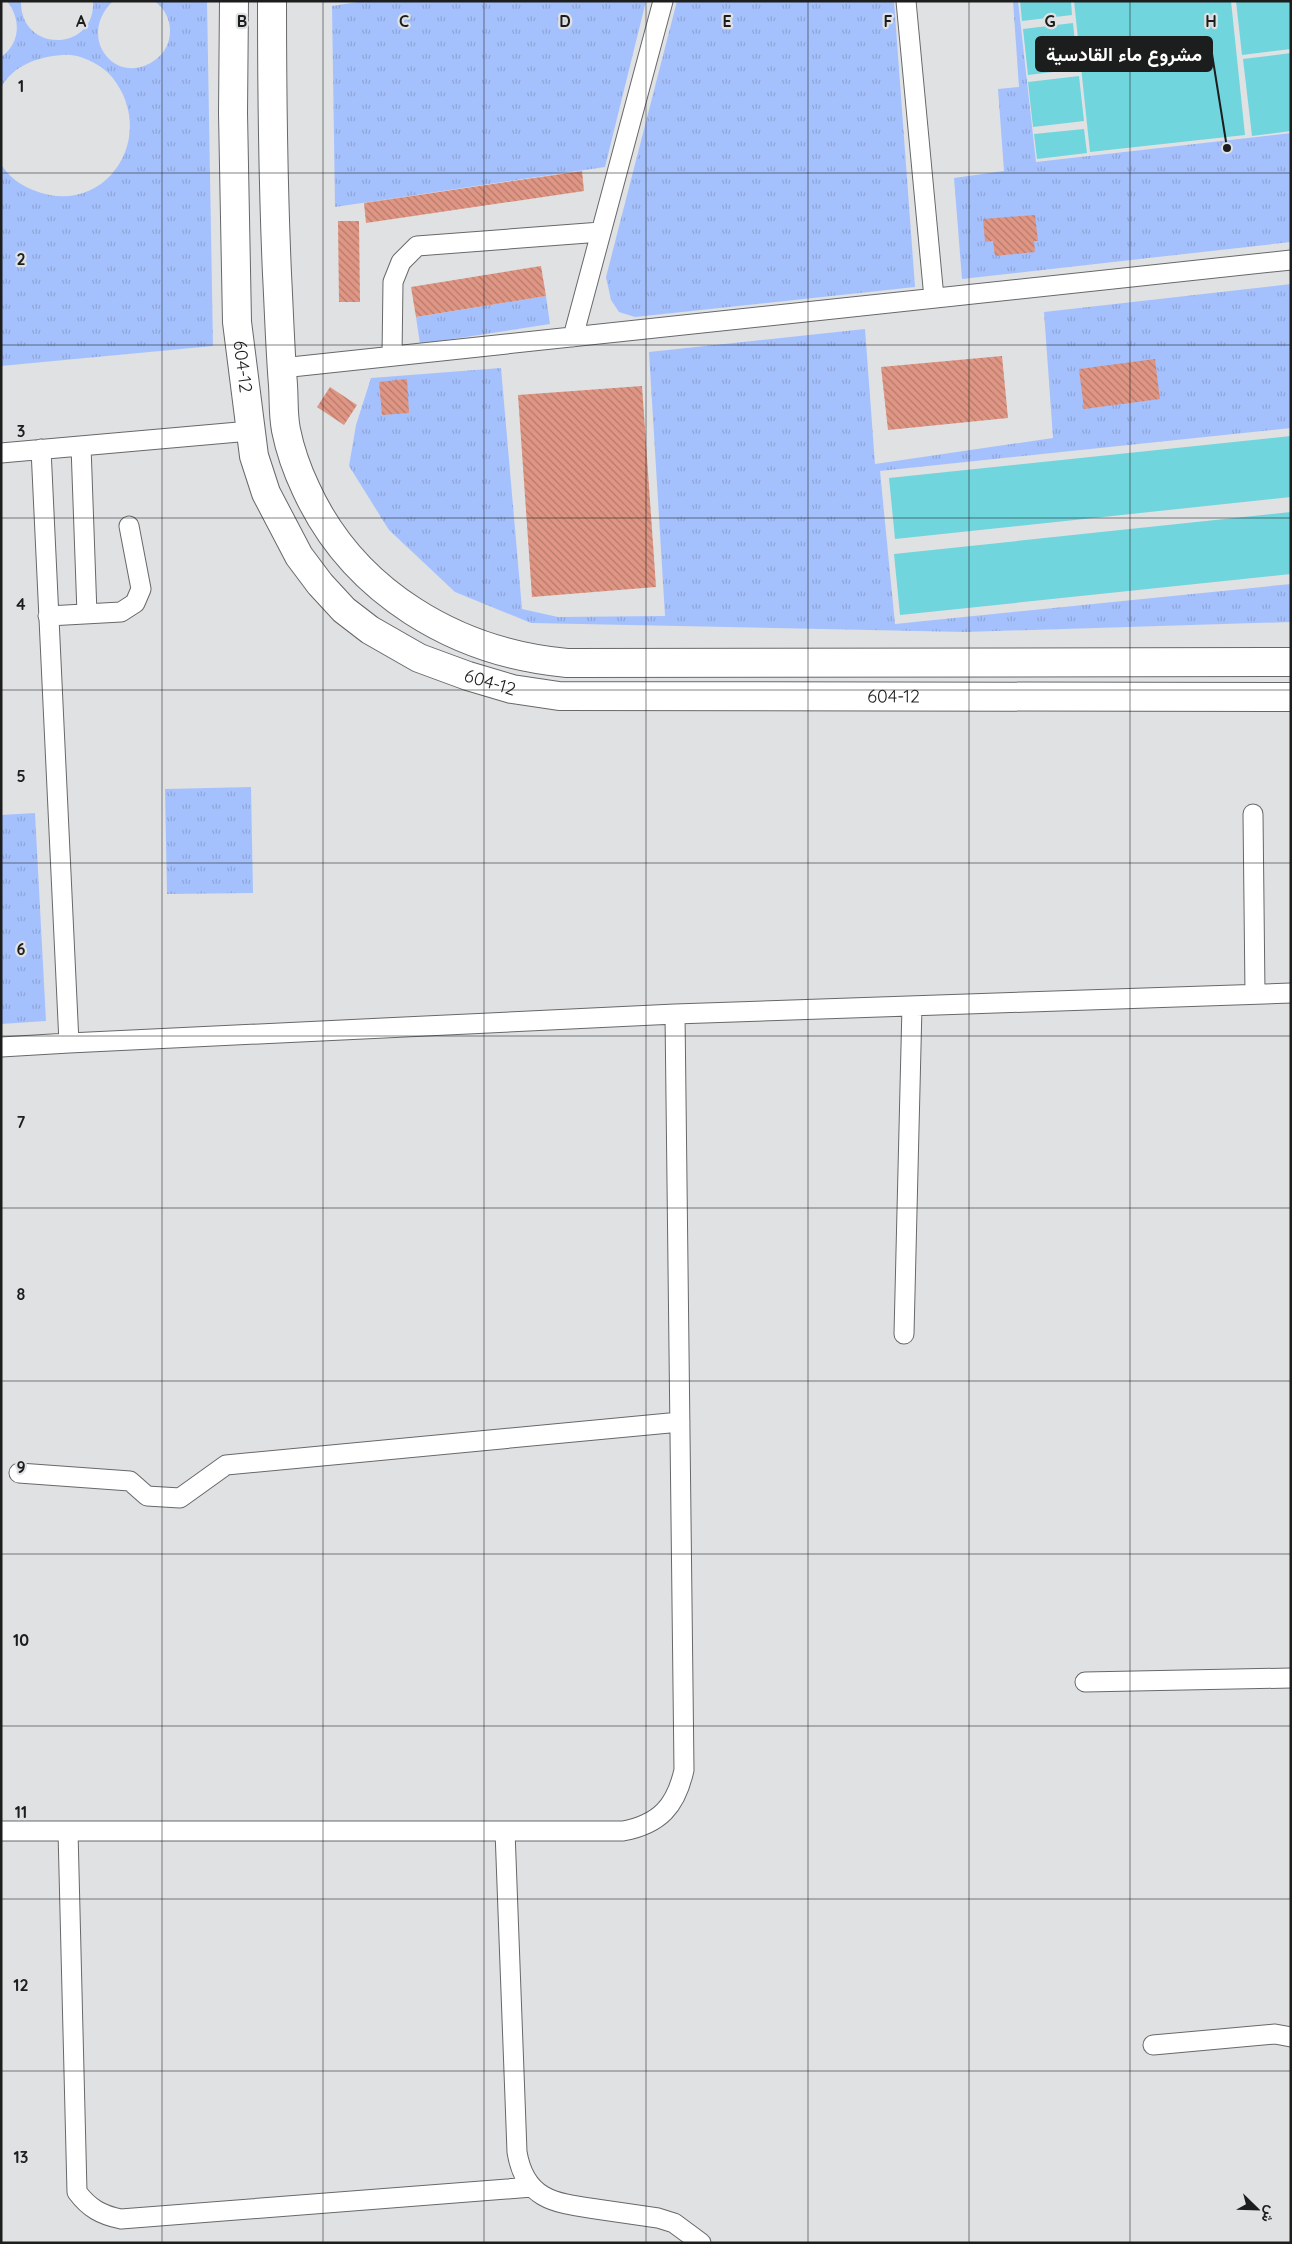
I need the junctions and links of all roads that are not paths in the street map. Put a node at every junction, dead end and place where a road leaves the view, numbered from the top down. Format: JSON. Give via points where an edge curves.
{"nodes":[{"id":1,"x":234,"y":1,"type":"edge"},
{"id":2,"x":272,"y":1,"type":"edge"},
{"id":3,"x":663,"y":1,"type":"edge"},
{"id":4,"x":906,"y":1,"type":"edge"},
{"id":5,"x":601,"y":232,"type":"junction"},
{"id":6,"x":1291,"y":260,"type":"edge"},
{"id":7,"x":934,"y":298,"type":"junction"},
{"id":8,"x":573,"y":337,"type":"junction"},
{"id":9,"x":392,"y":356,"type":"junction"},
{"id":10,"x":282,"y":368,"type":"junction"},
{"id":11,"x":250,"y":431,"type":"junction"},
{"id":12,"x":80,"y":446,"type":"junction"},
{"id":13,"x":41,"y":449,"type":"junction"},
{"id":14,"x":1,"y":453,"type":"edge"},
{"id":15,"x":129,"y":526,"type":"dead end"},
{"id":16,"x":88,"y":614,"type":"junction"},
{"id":17,"x":48,"y":616,"type":"junction"},
{"id":18,"x":1291,"y":662,"type":"edge"},
{"id":19,"x":1291,"y":697,"type":"edge"},
{"id":20,"x":1253,"y":814,"type":"dead end"},
{"id":21,"x":1291,"y":993,"type":"edge"},
{"id":22,"x":1255,"y":994,"type":"junction"},
{"id":23,"x":912,"y":1006,"type":"junction"},
{"id":24,"x":675,"y":1014,"type":"junction"},
{"id":25,"x":69,"y":1042,"type":"junction"},
{"id":26,"x":1,"y":1048,"type":"edge"},
{"id":27,"x":904,"y":1334,"type":"dead end"},
{"id":28,"x":680,"y":1422,"type":"junction"},
{"id":29,"x":19,"y":1473,"type":"dead end"},
{"id":30,"x":1291,"y":1678,"type":"edge"},
{"id":31,"x":1085,"y":1682,"type":"dead end"},
{"id":32,"x":1,"y":1831,"type":"edge"},
{"id":33,"x":68,"y":1831,"type":"junction"},
{"id":34,"x":505,"y":1831,"type":"junction"},
{"id":35,"x":1291,"y":2037,"type":"edge"},
{"id":36,"x":1153,"y":2045,"type":"dead end"},
{"id":37,"x":532,"y":2188,"type":"junction"},
{"id":38,"x":700,"y":2243,"type":"edge"}],
"edges":[{"from":1,"to":11,"type":"main road","name":"604-12","via":[[232,104],[237,322]]},
{"from":2,"to":10,"type":"main road","name":"604-12","via":[[275,223]]},
{"from":3,"to":5,"type":"lane"},
{"from":4,"to":7,"type":"lane"},
{"from":5,"to":8,"type":"lane"},
{"from":5,"to":9,"type":"lane","via":[[417,246],[401,262],[393,282]]},
{"from":6,"to":7,"type":"lane"},
{"from":7,"to":8,"type":"lane"},
{"from":8,"to":9,"type":"lane"},
{"from":9,"to":10,"type":"lane"},
{"from":10,"to":18,"type":"main road","name":"604-12","via":[[286,430],[296,468],[334,538],[359,569],[388,595],[445,630],[488,648],[533,660],[567,664]]},
{"from":11,"to":12,"type":"lane"},
{"from":11,"to":19,"type":"main road","name":"604-12","via":[[266,493],[281,525],[304,563],[344,610],[370,630],[419,658],[512,689],[559,696],[602,697]]},
{"from":12,"to":13,"type":"lane"},
{"from":12,"to":16,"type":"lane"},
{"from":13,"to":14,"type":"lane"},
{"from":13,"to":17,"type":"lane"},
{"from":15,"to":16,"type":"lane","via":[[139,597],[135,604],[121,612]]},
{"from":16,"to":17,"type":"lane"},
{"from":17,"to":25,"type":"lane"},
{"from":20,"to":22,"type":"lane"},
{"from":21,"to":22,"type":"lane"},
{"from":22,"to":23,"type":"lane"},
{"from":23,"to":24,"type":"lane"},
{"from":23,"to":27,"type":"lane"},
{"from":24,"to":25,"type":"lane"},
{"from":24,"to":28,"type":"lane"},
{"from":25,"to":26,"type":"lane"},
{"from":28,"to":29,"type":"lane","via":[[226,1465],[180,1498],[147,1496],[130,1481]]},
{"from":28,"to":34,"type":"lane","via":[[684,1770],[674,1799],[653,1821],[639,1828],[623,1831]]},
{"from":30,"to":31,"type":"lane"},
{"from":32,"to":33,"type":"lane"},
{"from":33,"to":34,"type":"lane"},
{"from":33,"to":37,"type":"lane","via":[[77,2192],[92,2208],[106,2216],[121,2219]]},
{"from":34,"to":37,"type":"lane","via":[[517,2152],[519,2165]]},
{"from":35,"to":36,"type":"lane","via":[[1275,2034]]},
{"from":37,"to":38,"type":"lane","via":[[553,2202],[674,2223]]}]}
